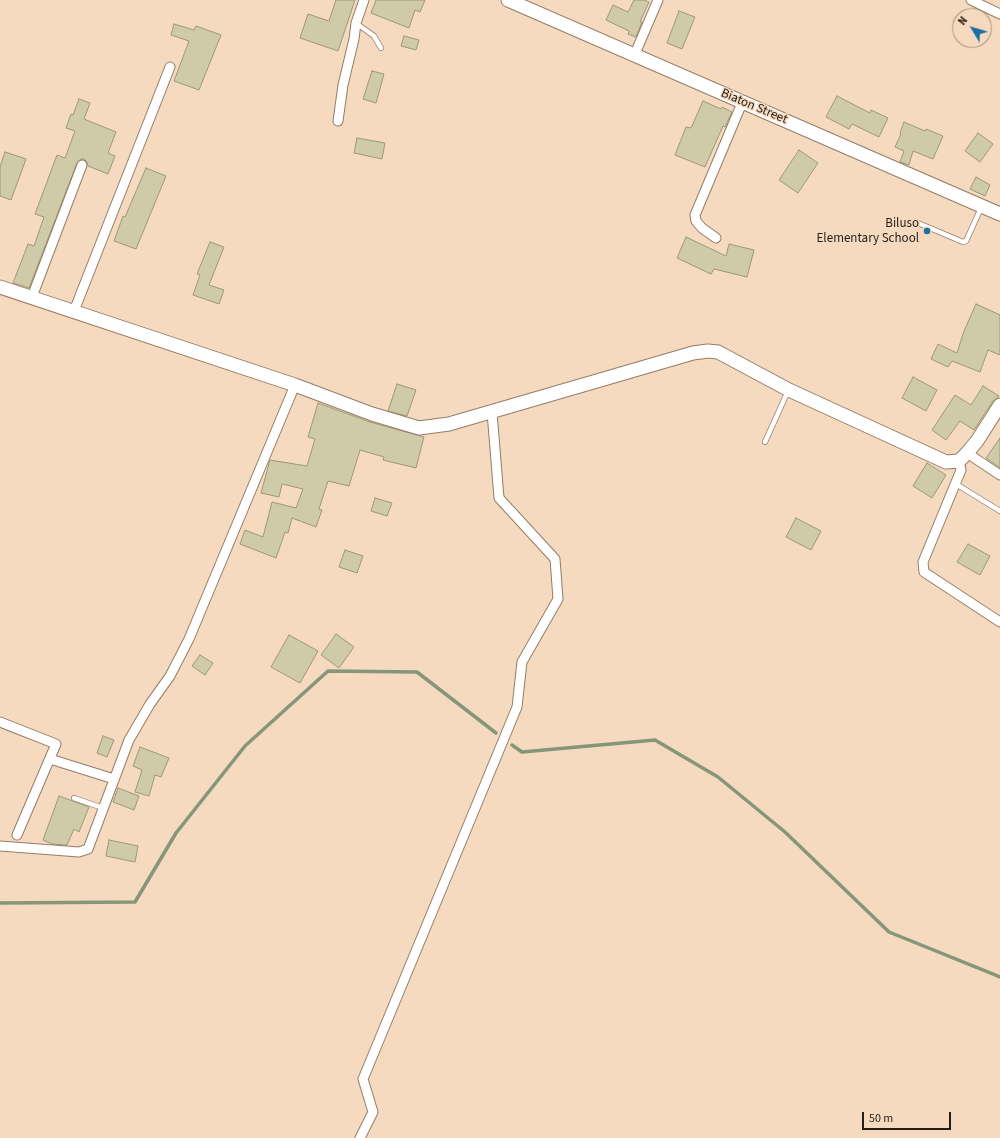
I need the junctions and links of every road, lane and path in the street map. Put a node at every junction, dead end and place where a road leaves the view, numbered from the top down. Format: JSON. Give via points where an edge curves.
{"nodes":[{"id":1,"x":364,"y":0,"type":"edge"},
{"id":2,"x":508,"y":0,"type":"edge"},
{"id":3,"x":658,"y":0,"type":"edge"},
{"id":4,"x":972,"y":0,"type":"edge"},
{"id":5,"x":522,"y":3,"type":"edge"},
{"id":6,"x":1000,"y":14,"type":"edge"},
{"id":7,"x":356,"y":23,"type":"junction"},
{"id":8,"x":381,"y":48,"type":"dead end"},
{"id":9,"x":634,"y":56,"type":"junction"},
{"id":10,"x":170,"y":67,"type":"dead end"},
{"id":11,"x":742,"y":103,"type":"junction"},
{"id":12,"x":338,"y":121,"type":"dead end"},
{"id":13,"x":82,"y":165,"type":"dead end"},
{"id":14,"x":982,"y":206,"type":"junction"},
{"id":15,"x":1000,"y":214,"type":"edge"},
{"id":16,"x":918,"y":223,"type":"dead end"},
{"id":17,"x":716,"y":238,"type":"dead end"},
{"id":18,"x":0,"y":287,"type":"edge"},
{"id":19,"x":32,"y":297,"type":"junction"},
{"id":20,"x":74,"y":311,"type":"junction"},
{"id":21,"x":295,"y":385,"type":"junction"},
{"id":22,"x":789,"y":390,"type":"junction"},
{"id":23,"x":1000,"y":405,"type":"edge"},
{"id":24,"x":492,"y":412,"type":"junction"},
{"id":25,"x":765,"y":442,"type":"dead end"},
{"id":26,"x":963,"y":457,"type":"junction"},
{"id":27,"x":1000,"y":475,"type":"edge"},
{"id":28,"x":956,"y":484,"type":"junction"},
{"id":29,"x":1000,"y":511,"type":"edge"},
{"id":30,"x":1000,"y":622,"type":"edge"},
{"id":31,"x":0,"y":722,"type":"edge"},
{"id":32,"x":50,"y":759,"type":"junction"},
{"id":33,"x":114,"y":779,"type":"junction"},
{"id":34,"x":74,"y":798,"type":"dead end"},
{"id":35,"x":103,"y":808,"type":"junction"},
{"id":36,"x":16,"y":835,"type":"dead end"},
{"id":37,"x":0,"y":846,"type":"edge"},
{"id":38,"x":360,"y":1138,"type":"edge"}],
"edges":[{"from":1,"to":7,"type":"street"},
{"from":2,"to":5,"type":"street","name":"Biaton Street"},
{"from":3,"to":9,"type":"street"},
{"from":4,"to":6,"type":"street"},
{"from":5,"to":9,"type":"street","name":"Biaton Street"},
{"from":7,"to":8,"type":"lane","via":[[374,36]]},
{"from":7,"to":12,"type":"street"},
{"from":9,"to":11,"type":"street","name":"Biaton Street"},
{"from":10,"to":20,"type":"street"},
{"from":11,"to":14,"type":"street","name":"Biaton Street"},
{"from":11,"to":17,"type":"street","via":[[695,215],[702,228]]},
{"from":13,"to":19,"type":"street"},
{"from":14,"to":15,"type":"street","name":"Biaton Street"},
{"from":14,"to":16,"type":"lane","via":[[966,241],[963,242]]},
{"from":18,"to":19,"type":"street"},
{"from":19,"to":20,"type":"street"},
{"from":20,"to":21,"type":"street"},
{"from":21,"to":24,"type":"street","via":[[372,414],[420,428],[449,424]]},
{"from":21,"to":33,"type":"street","via":[[189,639],[170,676],[129,740]]},
{"from":22,"to":24,"type":"street","via":[[718,352],[708,351],[693,353]]},
{"from":22,"to":25,"type":"lane"},
{"from":22,"to":26,"type":"street","via":[[946,462]]},
{"from":23,"to":26,"type":"street","via":[[977,441]]},
{"from":24,"to":38,"type":"street","via":[[499,498],[555,559],[558,599],[522,662],[517,707],[363,1079],[372,1112]]},
{"from":26,"to":27,"type":"street"},
{"from":26,"to":28,"type":"street"},
{"from":28,"to":29,"type":"lane"},
{"from":28,"to":30,"type":"street","via":[[923,562],[924,572]]},
{"from":31,"to":32,"type":"street","via":[[56,744]]},
{"from":32,"to":33,"type":"street"},
{"from":32,"to":36,"type":"street"},
{"from":33,"to":35,"type":"street"},
{"from":34,"to":35,"type":"lane"},
{"from":35,"to":37,"type":"street","via":[[88,849],[79,852]]}]}
